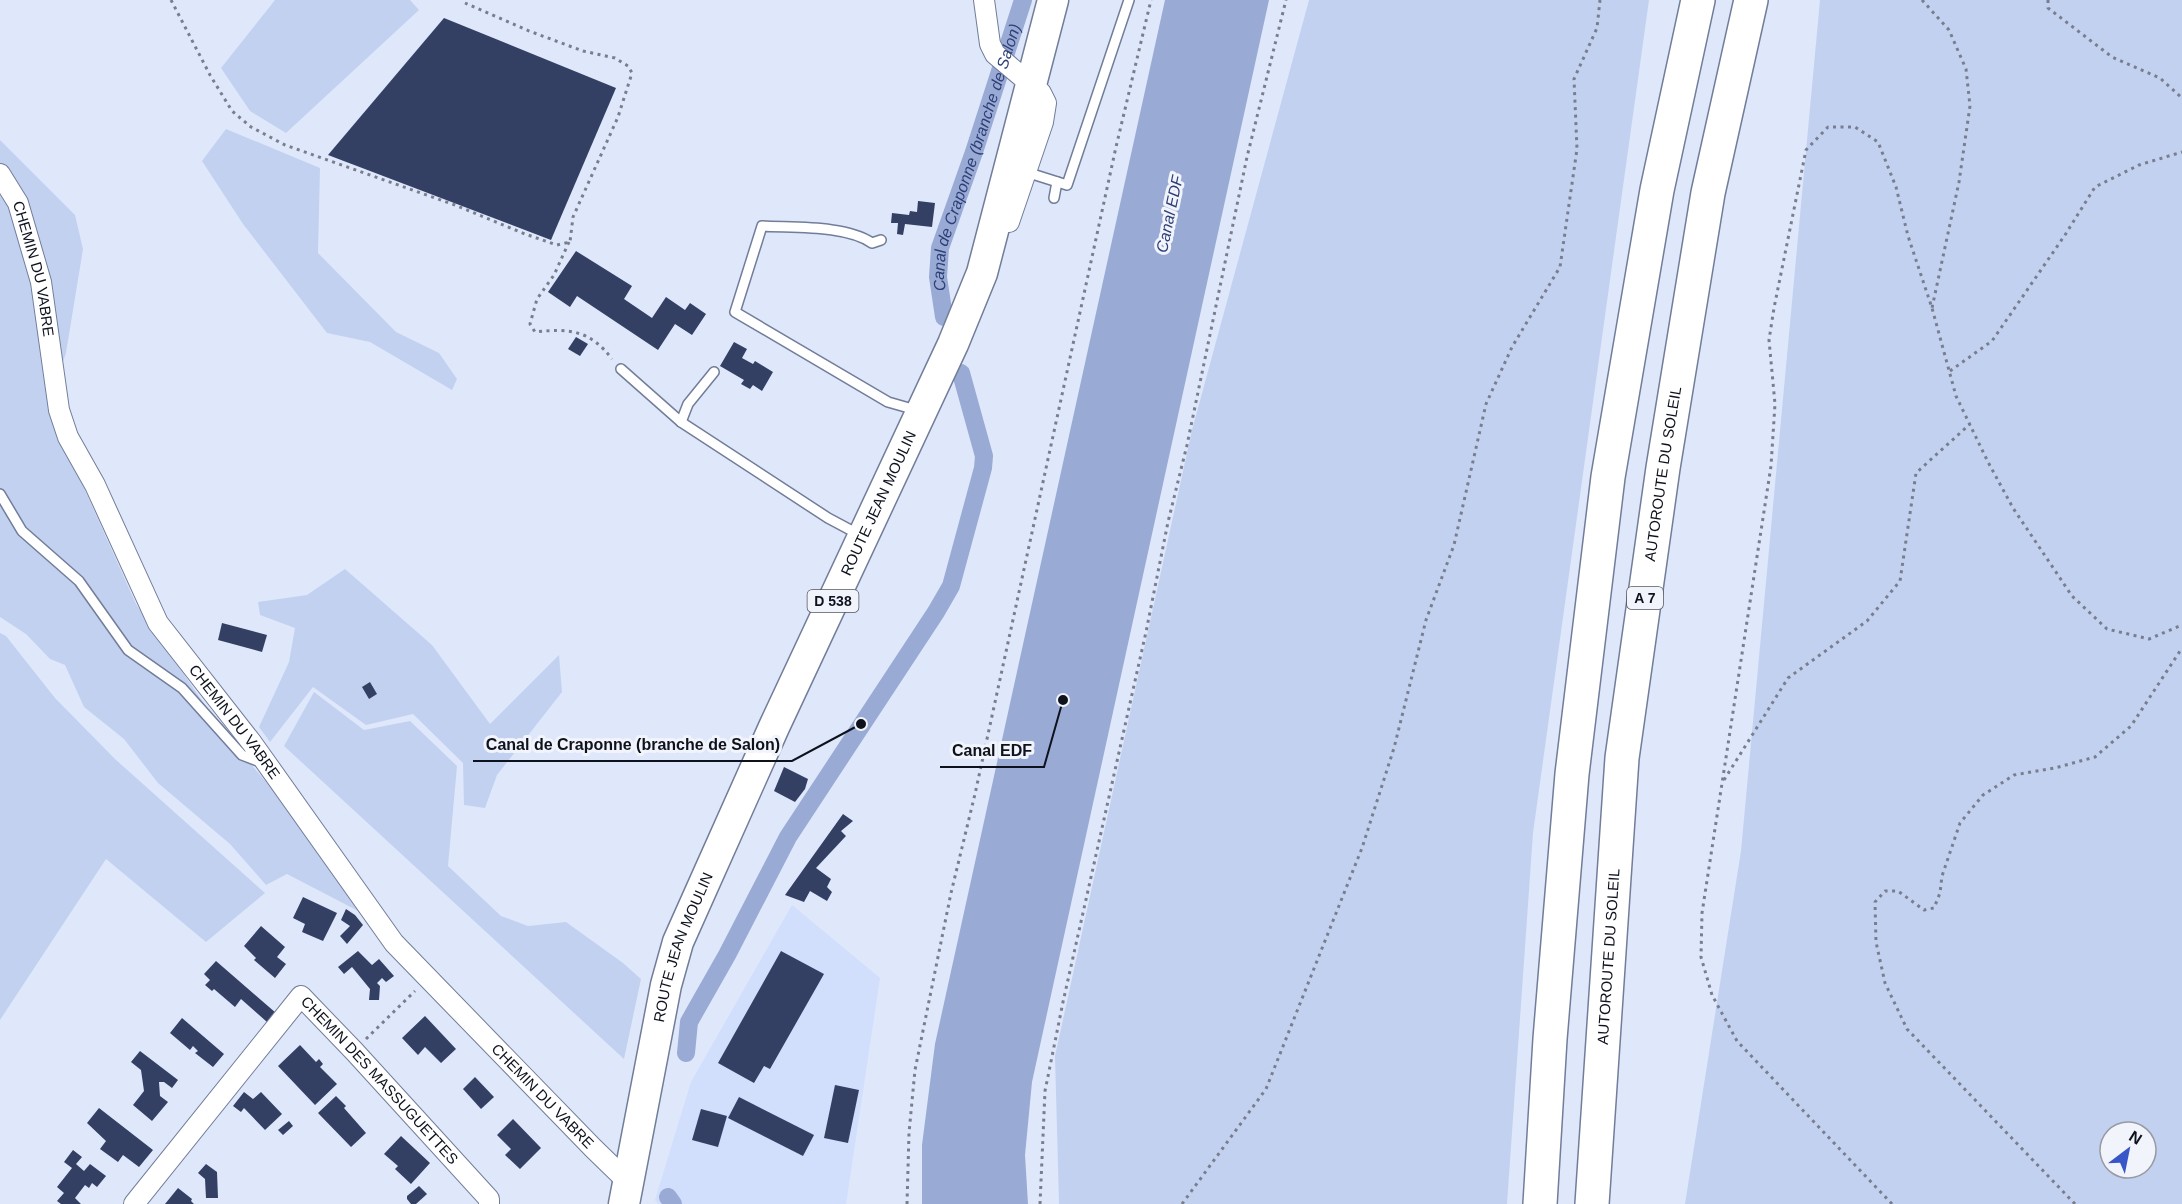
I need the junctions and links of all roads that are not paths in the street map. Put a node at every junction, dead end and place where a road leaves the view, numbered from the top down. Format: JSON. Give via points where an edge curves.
{"nodes":[{"id":1,"x":984,"y":0,"type":"edge"},
{"id":2,"x":1053,"y":0,"type":"edge"},
{"id":3,"x":1129,"y":0,"type":"edge"},
{"id":4,"x":1698,"y":0,"type":"edge"},
{"id":5,"x":1751,"y":0,"type":"edge"},
{"id":6,"x":1021,"y":77,"type":"junction"},
{"id":7,"x":1026,"y":172,"type":"junction"},
{"id":8,"x":0,"y":174,"type":"edge"},
{"id":9,"x":1057,"y":182,"type":"junction"},
{"id":10,"x":1054,"y":198,"type":"dead end"},
{"id":11,"x":880,"y":240,"type":"dead end"},
{"id":12,"x":968,"y":307,"type":"junction"},
{"id":13,"x":621,"y":369,"type":"road end"},
{"id":14,"x":714,"y":372,"type":"dead end"},
{"id":15,"x":921,"y":411,"type":"junction"},
{"id":16,"x":681,"y":423,"type":"junction"},
{"id":17,"x":0,"y":494,"type":"edge"},
{"id":18,"x":863,"y":537,"type":"junction"},
{"id":19,"x":268,"y":765,"type":"junction"},
{"id":20,"x":626,"y":1193,"type":"edge"},
{"id":21,"x":134,"y":1204,"type":"edge"},
{"id":22,"x":489,"y":1204,"type":"edge"},
{"id":23,"x":1540,"y":1204,"type":"edge"},
{"id":24,"x":1592,"y":1204,"type":"edge"}],
"edges":[{"from":1,"to":6,"type":"street","via":[[990,44],[995,54]]},
{"from":2,"to":6,"type":"main road","name":"ROUTE JEAN MOULIN","number":"D 538"},
{"from":3,"to":9,"type":"lane","via":[[1067,185]]},
{"from":4,"to":23,"type":"highway","via":[[1657,190],[1608,477],[1572,774]]},
{"from":5,"to":24,"type":"highway","name":"AUTOROUTE DU SOLEIL","number":"A 7","via":[[1706,205],[1663,468],[1622,758]]},
{"from":6,"to":7,"type":"street","via":[[1041,93],[1046,103]]},
{"from":6,"to":12,"type":"main road","name":"ROUTE JEAN MOULIN","number":"D 538","via":[[982,273]]},
{"from":7,"to":9,"type":"lane"},
{"from":7,"to":12,"type":"street","via":[[997,257]]},
{"from":8,"to":19,"type":"street","name":"CHEMIN DU VABRE","via":[[18,203],[41,282],[59,410],[69,437],[158,623]]},
{"from":9,"to":10,"type":"lane"},
{"from":11,"to":15,"type":"lane","via":[[872,243],[862,236],[827,230],[762,226],[735,312],[888,402]]},
{"from":12,"to":15,"type":"main road","name":"ROUTE JEAN MOULIN","number":"D 538"},
{"from":13,"to":16,"type":"lane"},
{"from":14,"to":16,"type":"lane","via":[[688,404]]},
{"from":15,"to":18,"type":"main road","name":"ROUTE JEAN MOULIN","number":"D 538"},
{"from":16,"to":18,"type":"lane"},
{"from":17,"to":19,"type":"lane","via":[[22,531],[79,581],[128,650],[182,688],[242,755]]},
{"from":18,"to":20,"type":"main road","name":"ROUTE JEAN MOULIN","number":"D 538","via":[[678,942],[666,985]]},
{"from":19,"to":20,"type":"street","name":"CHEMIN DU VABRE","via":[[394,943],[592,1148]]},
{"from":21,"to":22,"type":"street","name":"CHEMIN DES MASSUGUETTES","via":[[301,996],[489,1199]]}]}
